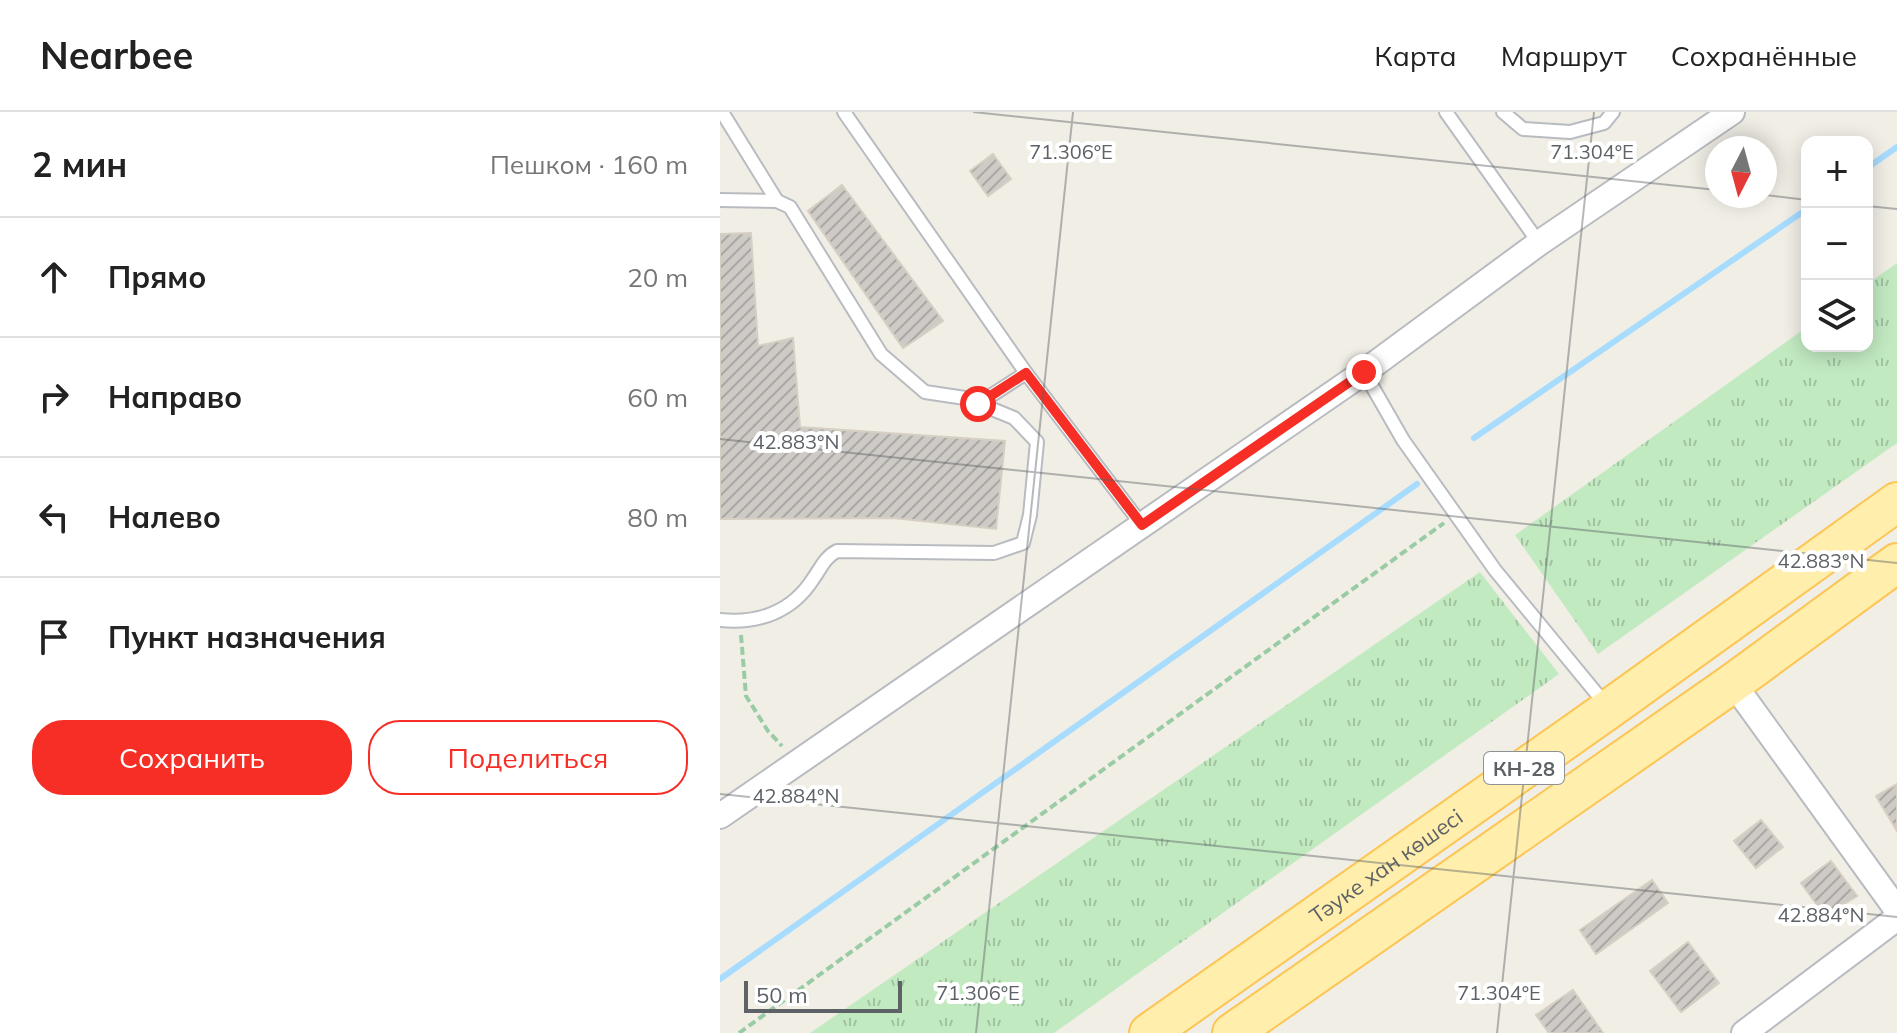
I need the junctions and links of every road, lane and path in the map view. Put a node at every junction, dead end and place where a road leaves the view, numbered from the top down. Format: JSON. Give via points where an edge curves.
{"nodes":[{"id":1,"x":722,"y":112,"type":"edge"},
{"id":2,"x":844,"y":112,"type":"edge"},
{"id":3,"x":1446,"y":112,"type":"edge"},
{"id":4,"x":1503,"y":112,"type":"edge"},
{"id":5,"x":1613,"y":112,"type":"edge"},
{"id":6,"x":1732,"y":112,"type":"edge"},
{"id":7,"x":720,"y":200,"type":"edge"},
{"id":8,"x":777,"y":201,"type":"junction"},
{"id":9,"x":1539,"y":243,"type":"junction"},
{"id":10,"x":1364,"y":372,"type":"junction"},
{"id":11,"x":1026,"y":373,"type":"junction"},
{"id":12,"x":978,"y":404,"type":"junction"},
{"id":13,"x":1897,"y":502,"type":"edge"},
{"id":14,"x":1455,"y":514,"type":"junction"},
{"id":15,"x":1142,"y":525,"type":"junction"},
{"id":16,"x":1897,"y":563,"type":"edge"},
{"id":17,"x":720,"y":620,"type":"edge"},
{"id":18,"x":739,"y":622,"type":"junction"},
{"id":19,"x":1733,"y":683,"type":"junction"},
{"id":20,"x":1609,"y":709,"type":"junction"},
{"id":21,"x":797,"y":763,"type":"junction"},
{"id":22,"x":720,"y":816,"type":"edge"},
{"id":23,"x":1897,"y":910,"type":"edge"},
{"id":24,"x":1897,"y":918,"type":"edge"},
{"id":25,"x":739,"y":1033,"type":"edge"},
{"id":26,"x":1149,"y":1033,"type":"edge"},
{"id":27,"x":1232,"y":1033,"type":"edge"},
{"id":28,"x":1744,"y":1033,"type":"edge"}],
"edges":[{"from":1,"to":8,"type":"lane"},
{"from":2,"to":11,"type":"lane"},
{"from":3,"to":9,"type":"lane"},
{"from":4,"to":5,"type":"lane","via":[[1523,129],[1570,132],[1604,123]]},
{"from":6,"to":9,"type":"street"},
{"from":7,"to":8,"type":"lane"},
{"from":8,"to":12,"type":"lane","via":[[790,207],[881,354],[925,392]]},
{"from":9,"to":10,"type":"street"},
{"from":10,"to":14,"type":"lane"},
{"from":10,"to":15,"type":"street"},
{"from":11,"to":12,"type":"lane"},
{"from":11,"to":15,"type":"lane"},
{"from":12,"to":18,"type":"lane","via":[[1014,418],[1037,442],[1023,543],[994,553],[837,551],[828,555],[804,594],[778,613]]},
{"from":13,"to":20,"type":"main road","name":"Тәуке хан көшесі","number":"КН-28"},
{"from":14,"to":20,"type":"lane"},
{"from":14,"to":25,"type":"path"},
{"from":15,"to":21,"type":"street"},
{"from":16,"to":19,"type":"main road","number":"КН-28"},
{"from":17,"to":18,"type":"lane"},
{"from":18,"to":21,"type":"path","via":[[746,696]]},
{"from":19,"to":23,"type":"street"},
{"from":19,"to":27,"type":"main road","number":"КН-28"},
{"from":20,"to":26,"type":"main road","name":"Тәуке хан көшесі","number":"КН-28"},
{"from":21,"to":22,"type":"street"},
{"from":24,"to":28,"type":"street"}]}
